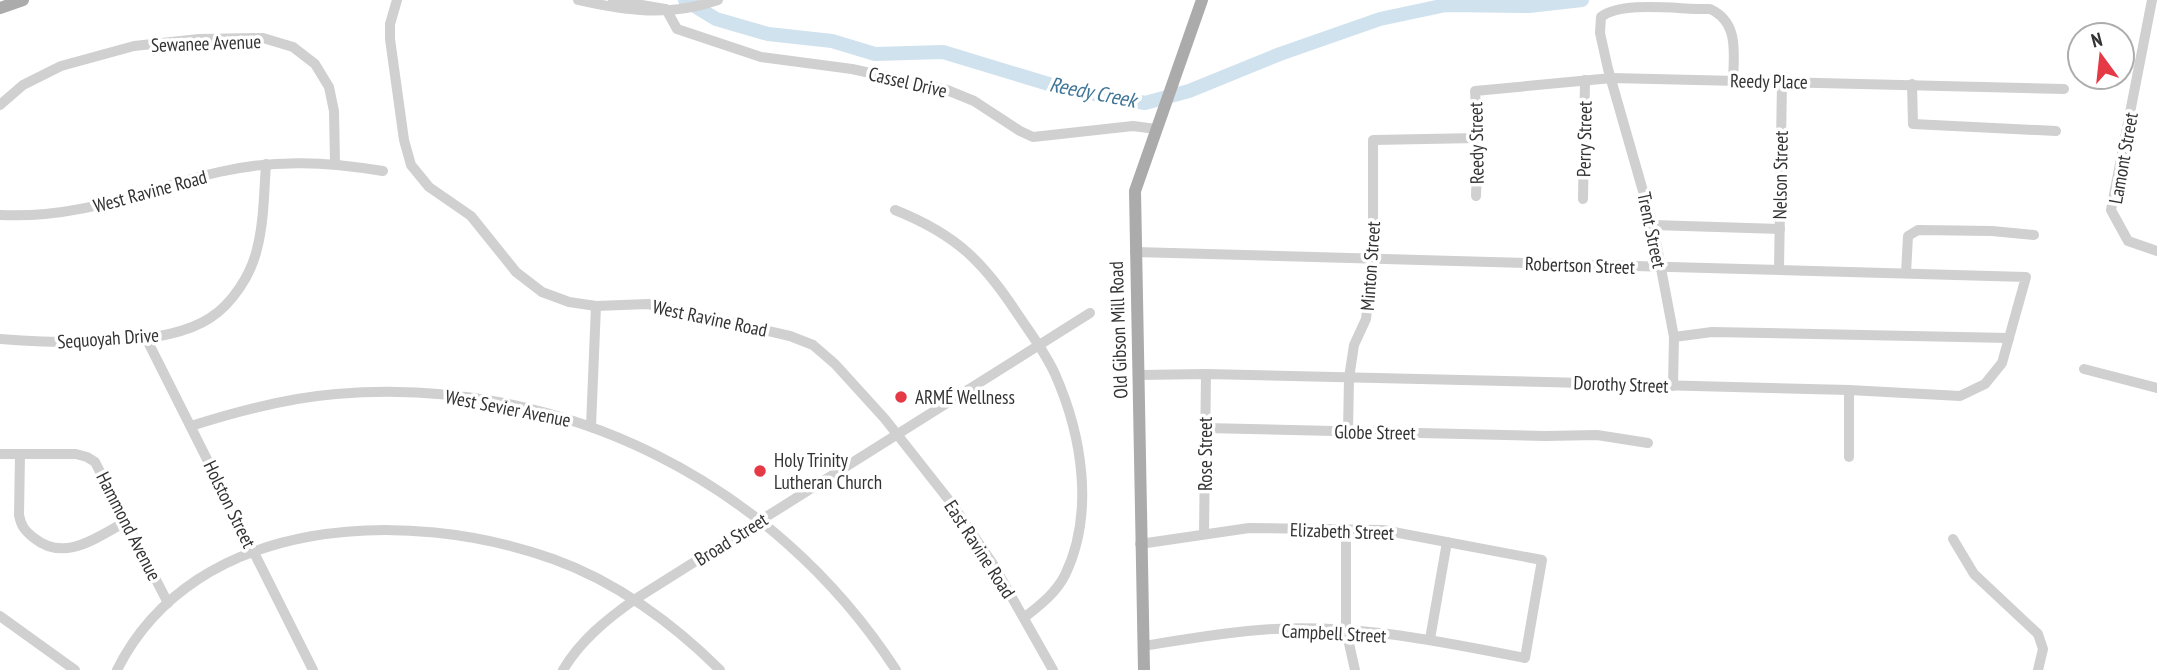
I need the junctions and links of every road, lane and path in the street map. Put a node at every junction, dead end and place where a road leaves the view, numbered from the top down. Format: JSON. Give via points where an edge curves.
{"nodes":[{"id":1,"x":23,"y":0,"type":"edge"},
{"id":2,"x":397,"y":0,"type":"edge"},
{"id":3,"x":578,"y":0,"type":"edge"},
{"id":4,"x":614,"y":0,"type":"edge"},
{"id":5,"x":718,"y":0,"type":"edge"},
{"id":6,"x":1202,"y":0,"type":"edge"},
{"id":7,"x":2152,"y":0,"type":"edge"},
{"id":8,"x":0,"y":8,"type":"edge"},
{"id":9,"x":670,"y":9,"type":"junction"},
{"id":10,"x":1612,"y":78,"type":"junction"},
{"id":11,"x":1585,"y":80,"type":"junction"},
{"id":12,"x":1733,"y":80,"type":"junction"},
{"id":13,"x":1782,"y":81,"type":"junction"},
{"id":14,"x":1912,"y":84,"type":"junction"},
{"id":15,"x":2064,"y":89,"type":"dead end"},
{"id":16,"x":1475,"y":91,"type":"joint"},
{"id":17,"x":0,"y":104,"type":"edge"},
{"id":18,"x":1158,"y":123,"type":"junction"},
{"id":19,"x":2056,"y":131,"type":"dead end"},
{"id":20,"x":1478,"y":138,"type":"junction"},
{"id":21,"x":335,"y":163,"type":"junction"},
{"id":22,"x":266,"y":164,"type":"junction"},
{"id":23,"x":383,"y":172,"type":"dead end"},
{"id":24,"x":1476,"y":196,"type":"dead end"},
{"id":25,"x":1583,"y":199,"type":"dead end"},
{"id":26,"x":895,"y":210,"type":"dead end"},
{"id":27,"x":0,"y":215,"type":"edge"},
{"id":28,"x":1653,"y":225,"type":"junction"},
{"id":29,"x":1780,"y":229,"type":"junction"},
{"id":30,"x":2034,"y":235,"type":"dead end"},
{"id":31,"x":1135,"y":251,"type":"junction"},
{"id":32,"x":2157,"y":251,"type":"edge"},
{"id":33,"x":1373,"y":257,"type":"junction"},
{"id":34,"x":1661,"y":268,"type":"junction"},
{"id":35,"x":1779,"y":269,"type":"junction"},
{"id":36,"x":1906,"y":273,"type":"junction"},
{"id":37,"x":2026,"y":277,"type":"joint"},
{"id":38,"x":596,"y":306,"type":"junction"},
{"id":39,"x":1090,"y":313,"type":"dead end"},
{"id":40,"x":1674,"y":337,"type":"junction"},
{"id":41,"x":146,"y":338,"type":"junction"},
{"id":42,"x":2009,"y":338,"type":"junction"},
{"id":43,"x":0,"y":339,"type":"edge"},
{"id":44,"x":1038,"y":345,"type":"junction"},
{"id":45,"x":2084,"y":369,"type":"dead end"},
{"id":46,"x":1206,"y":374,"type":"junction"},
{"id":47,"x":1139,"y":375,"type":"junction"},
{"id":48,"x":1349,"y":378,"type":"junction"},
{"id":49,"x":1673,"y":386,"type":"junction"},
{"id":50,"x":2157,"y":388,"type":"edge"},
{"id":51,"x":1849,"y":390,"type":"junction"},
{"id":52,"x":191,"y":426,"type":"junction"},
{"id":53,"x":591,"y":426,"type":"junction"},
{"id":54,"x":1205,"y":428,"type":"junction"},
{"id":55,"x":1348,"y":431,"type":"junction"},
{"id":56,"x":898,"y":434,"type":"junction"},
{"id":57,"x":1648,"y":443,"type":"dead end"},
{"id":58,"x":0,"y":454,"type":"edge"},
{"id":59,"x":20,"y":454,"type":"junction"},
{"id":60,"x":1849,"y":457,"type":"dead end"},
{"id":61,"x":761,"y":520,"type":"junction"},
{"id":62,"x":127,"y":522,"type":"junction"},
{"id":63,"x":1346,"y":531,"type":"junction"},
{"id":64,"x":1204,"y":533,"type":"junction"},
{"id":65,"x":1953,"y":539,"type":"dead end"},
{"id":66,"x":1447,"y":542,"type":"junction"},
{"id":67,"x":1140,"y":544,"type":"junction"},
{"id":68,"x":253,"y":550,"type":"junction"},
{"id":69,"x":634,"y":600,"type":"junction"},
{"id":70,"x":168,"y":603,"type":"junction"},
{"id":71,"x":0,"y":616,"type":"edge"},
{"id":72,"x":1025,"y":617,"type":"junction"},
{"id":73,"x":1346,"y":630,"type":"junction"},
{"id":74,"x":1430,"y":639,"type":"junction"},
{"id":75,"x":1143,"y":646,"type":"junction"},
{"id":76,"x":1525,"y":658,"type":"joint"},
{"id":77,"x":75,"y":670,"type":"edge"},
{"id":78,"x":117,"y":670,"type":"edge"},
{"id":79,"x":313,"y":670,"type":"edge"},
{"id":80,"x":563,"y":670,"type":"edge"},
{"id":81,"x":720,"y":670,"type":"edge"},
{"id":82,"x":896,"y":670,"type":"edge"},
{"id":83,"x":1053,"y":670,"type":"edge"},
{"id":84,"x":1143,"y":670,"type":"edge"},
{"id":85,"x":1355,"y":670,"type":"edge"},
{"id":86,"x":2038,"y":670,"type":"edge"}],
"edges":[{"from":1,"to":8,"type":"main road"},
{"from":2,"to":38,"type":"street","name":"West Ravine Road","via":[[390,39],[407,153],[417,176],[471,216],[523,279],[555,297]]},
{"from":3,"to":9,"type":"street","via":[[636,12]]},
{"from":4,"to":9,"type":"street"},
{"from":5,"to":9,"type":"street"},
{"from":6,"to":18,"type":"main road","name":"Old Gibson Mill Road"},
{"from":7,"to":32,"type":"street","name":"Lamont Street","via":[[2112,210],[2128,241]]},
{"from":9,"to":18,"type":"street","name":"Cassel Drive","via":[[677,29],[754,55],[947,89],[1033,137]]},
{"from":10,"to":11,"type":"street","name":"Reedy Place"},
{"from":10,"to":12,"type":"street","name":"Reedy Place"},
{"from":10,"to":12,"type":"street","name":"Trent Street","via":[[1600,33],[1605,14],[1630,9],[1710,9],[1721,14],[1732,34]]},
{"from":10,"to":28,"type":"street","name":"Trent Street"},
{"from":11,"to":16,"type":"street","name":"Reedy Place"},
{"from":11,"to":25,"type":"street","name":"Perry Street"},
{"from":12,"to":13,"type":"street","name":"Reedy Place"},
{"from":13,"to":14,"type":"street","name":"Reedy Place"},
{"from":13,"to":29,"type":"street","name":"Nelson Street"},
{"from":14,"to":15,"type":"street","name":"Reedy Place"},
{"from":14,"to":19,"type":"street","via":[[1913,124]]},
{"from":16,"to":20,"type":"street","name":"Reedy Street"},
{"from":17,"to":21,"type":"street","name":"Sewanee Avenue","via":[[23,85],[61,66],[134,46],[263,38],[293,47],[315,64],[329,87]]},
{"from":18,"to":31,"type":"main road","name":"Old Gibson Mill Road","via":[[1135,191]]},
{"from":20,"to":24,"type":"street","name":"Reedy Street"},
{"from":20,"to":33,"type":"street","name":"Minton Street","via":[[1373,140]]},
{"from":21,"to":22,"type":"street","name":"West Ravine Road"},
{"from":21,"to":23,"type":"street","name":"West Ravine Road"},
{"from":22,"to":27,"type":"street","name":"West Ravine Road","via":[[220,172],[104,205],[30,216]]},
{"from":22,"to":41,"type":"street","name":"Sequoyah Drive","via":[[257,250],[241,287],[211,318]]},
{"from":26,"to":44,"type":"street","via":[[966,252],[988,273]]},
{"from":28,"to":29,"type":"street"},
{"from":28,"to":34,"type":"street","name":"Trent Street"},
{"from":29,"to":35,"type":"street","name":"Nelson Street"},
{"from":30,"to":36,"type":"street","via":[[1918,230],[1908,236]]},
{"from":31,"to":33,"type":"street","name":"Robertson Street"},
{"from":31,"to":47,"type":"main road","name":"Old Gibson Mill Road"},
{"from":33,"to":34,"type":"street","name":"Robertson Street"},
{"from":33,"to":48,"type":"street","name":"Minton Street","via":[[1366,320],[1354,345]]},
{"from":34,"to":35,"type":"street","name":"Robertson Street"},
{"from":34,"to":40,"type":"street","name":"Trent Street"},
{"from":35,"to":36,"type":"street","name":"Robertson Street"},
{"from":36,"to":37,"type":"street","name":"Robertson Street"},
{"from":37,"to":42,"type":"street","name":"Dorothy Street"},
{"from":38,"to":53,"type":"street"},
{"from":38,"to":56,"type":"street","name":"West Ravine Road","via":[[648,304],[802,340],[835,365]]},
{"from":39,"to":44,"type":"street","name":"Broad Street"},
{"from":40,"to":42,"type":"street","via":[[1712,332]]},
{"from":40,"to":49,"type":"street","name":"Trent Street"},
{"from":41,"to":43,"type":"street","name":"Sequoyah Drive","via":[[58,343]]},
{"from":41,"to":52,"type":"street","name":"Holston Street"},
{"from":42,"to":51,"type":"street","name":"Dorothy Street","via":[[2002,363],[1985,384],[1960,396]]},
{"from":44,"to":56,"type":"street","name":"Broad Street"},
{"from":44,"to":72,"type":"street","via":[[1071,415],[1082,490],[1080,523],[1064,577],[1047,600]]},
{"from":45,"to":50,"type":"street"},
{"from":46,"to":47,"type":"street","name":"Dorothy Street"},
{"from":46,"to":48,"type":"street","name":"Dorothy Street"},
{"from":46,"to":54,"type":"street","name":"Rose Street"},
{"from":47,"to":67,"type":"main road","name":"Old Gibson Mill Road"},
{"from":48,"to":49,"type":"street","name":"Dorothy Street"},
{"from":48,"to":55,"type":"street","name":"Minton Street"},
{"from":49,"to":51,"type":"street","name":"Dorothy Street"},
{"from":51,"to":60,"type":"street"},
{"from":52,"to":53,"type":"street","name":"West Sevier Avenue","via":[[285,401],[375,391],[458,395]]},
{"from":52,"to":68,"type":"street","name":"Holston Street"},
{"from":53,"to":61,"type":"street","name":"West Sevier Avenue","via":[[676,465]]},
{"from":54,"to":55,"type":"street","name":"Globe Street"},
{"from":54,"to":64,"type":"street","name":"Rose Street"},
{"from":55,"to":57,"type":"street","name":"Globe Street","via":[[1597,435]]},
{"from":56,"to":61,"type":"street","name":"Broad Street"},
{"from":56,"to":72,"type":"street","name":"East Ravine Road","via":[[968,526]]},
{"from":58,"to":59,"type":"street","name":"Hammond Avenue"},
{"from":59,"to":62,"type":"street","name":"Hammond Avenue","via":[[88,457],[100,468]]},
{"from":59,"to":62,"type":"street","via":[[19,515],[26,532],[39,542],[68,550]]},
{"from":61,"to":69,"type":"street","name":"Broad Street"},
{"from":61,"to":82,"type":"street","name":"West Sevier Avenue","via":[[834,588]]},
{"from":62,"to":70,"type":"street","name":"Hammond Avenue"},
{"from":63,"to":64,"type":"street","name":"Elizabeth Street","via":[[1249,528]]},
{"from":63,"to":66,"type":"street","name":"Elizabeth Street","via":[[1383,530]]},
{"from":63,"to":73,"type":"street"},
{"from":64,"to":67,"type":"street","name":"Elizabeth Street"},
{"from":65,"to":86,"type":"street","via":[[1974,574],[2038,634],[2043,649]]},
{"from":66,"to":74,"type":"street"},
{"from":66,"to":76,"type":"street","name":"Elizabeth Street","via":[[1542,560]]},
{"from":67,"to":75,"type":"main road","name":"Old Gibson Mill Road"},
{"from":68,"to":69,"type":"street","via":[[358,531],[451,534],[554,559]]},
{"from":68,"to":70,"type":"street","via":[[207,573]]},
{"from":68,"to":79,"type":"street","name":"Holston Street"},
{"from":69,"to":80,"type":"street","name":"Broad Street","via":[[595,631]]},
{"from":69,"to":81,"type":"street","via":[[679,632]]},
{"from":70,"to":78,"type":"street"},
{"from":71,"to":77,"type":"street"},
{"from":72,"to":83,"type":"street","name":"East Ravine Road"},
{"from":73,"to":74,"type":"street","name":"Campbell Street"},
{"from":73,"to":75,"type":"street","name":"Campbell Street","via":[[1261,630]]},
{"from":73,"to":85,"type":"street"},
{"from":74,"to":76,"type":"street","name":"Campbell Street"},
{"from":75,"to":84,"type":"main road","name":"Old Gibson Mill Road"}]}
